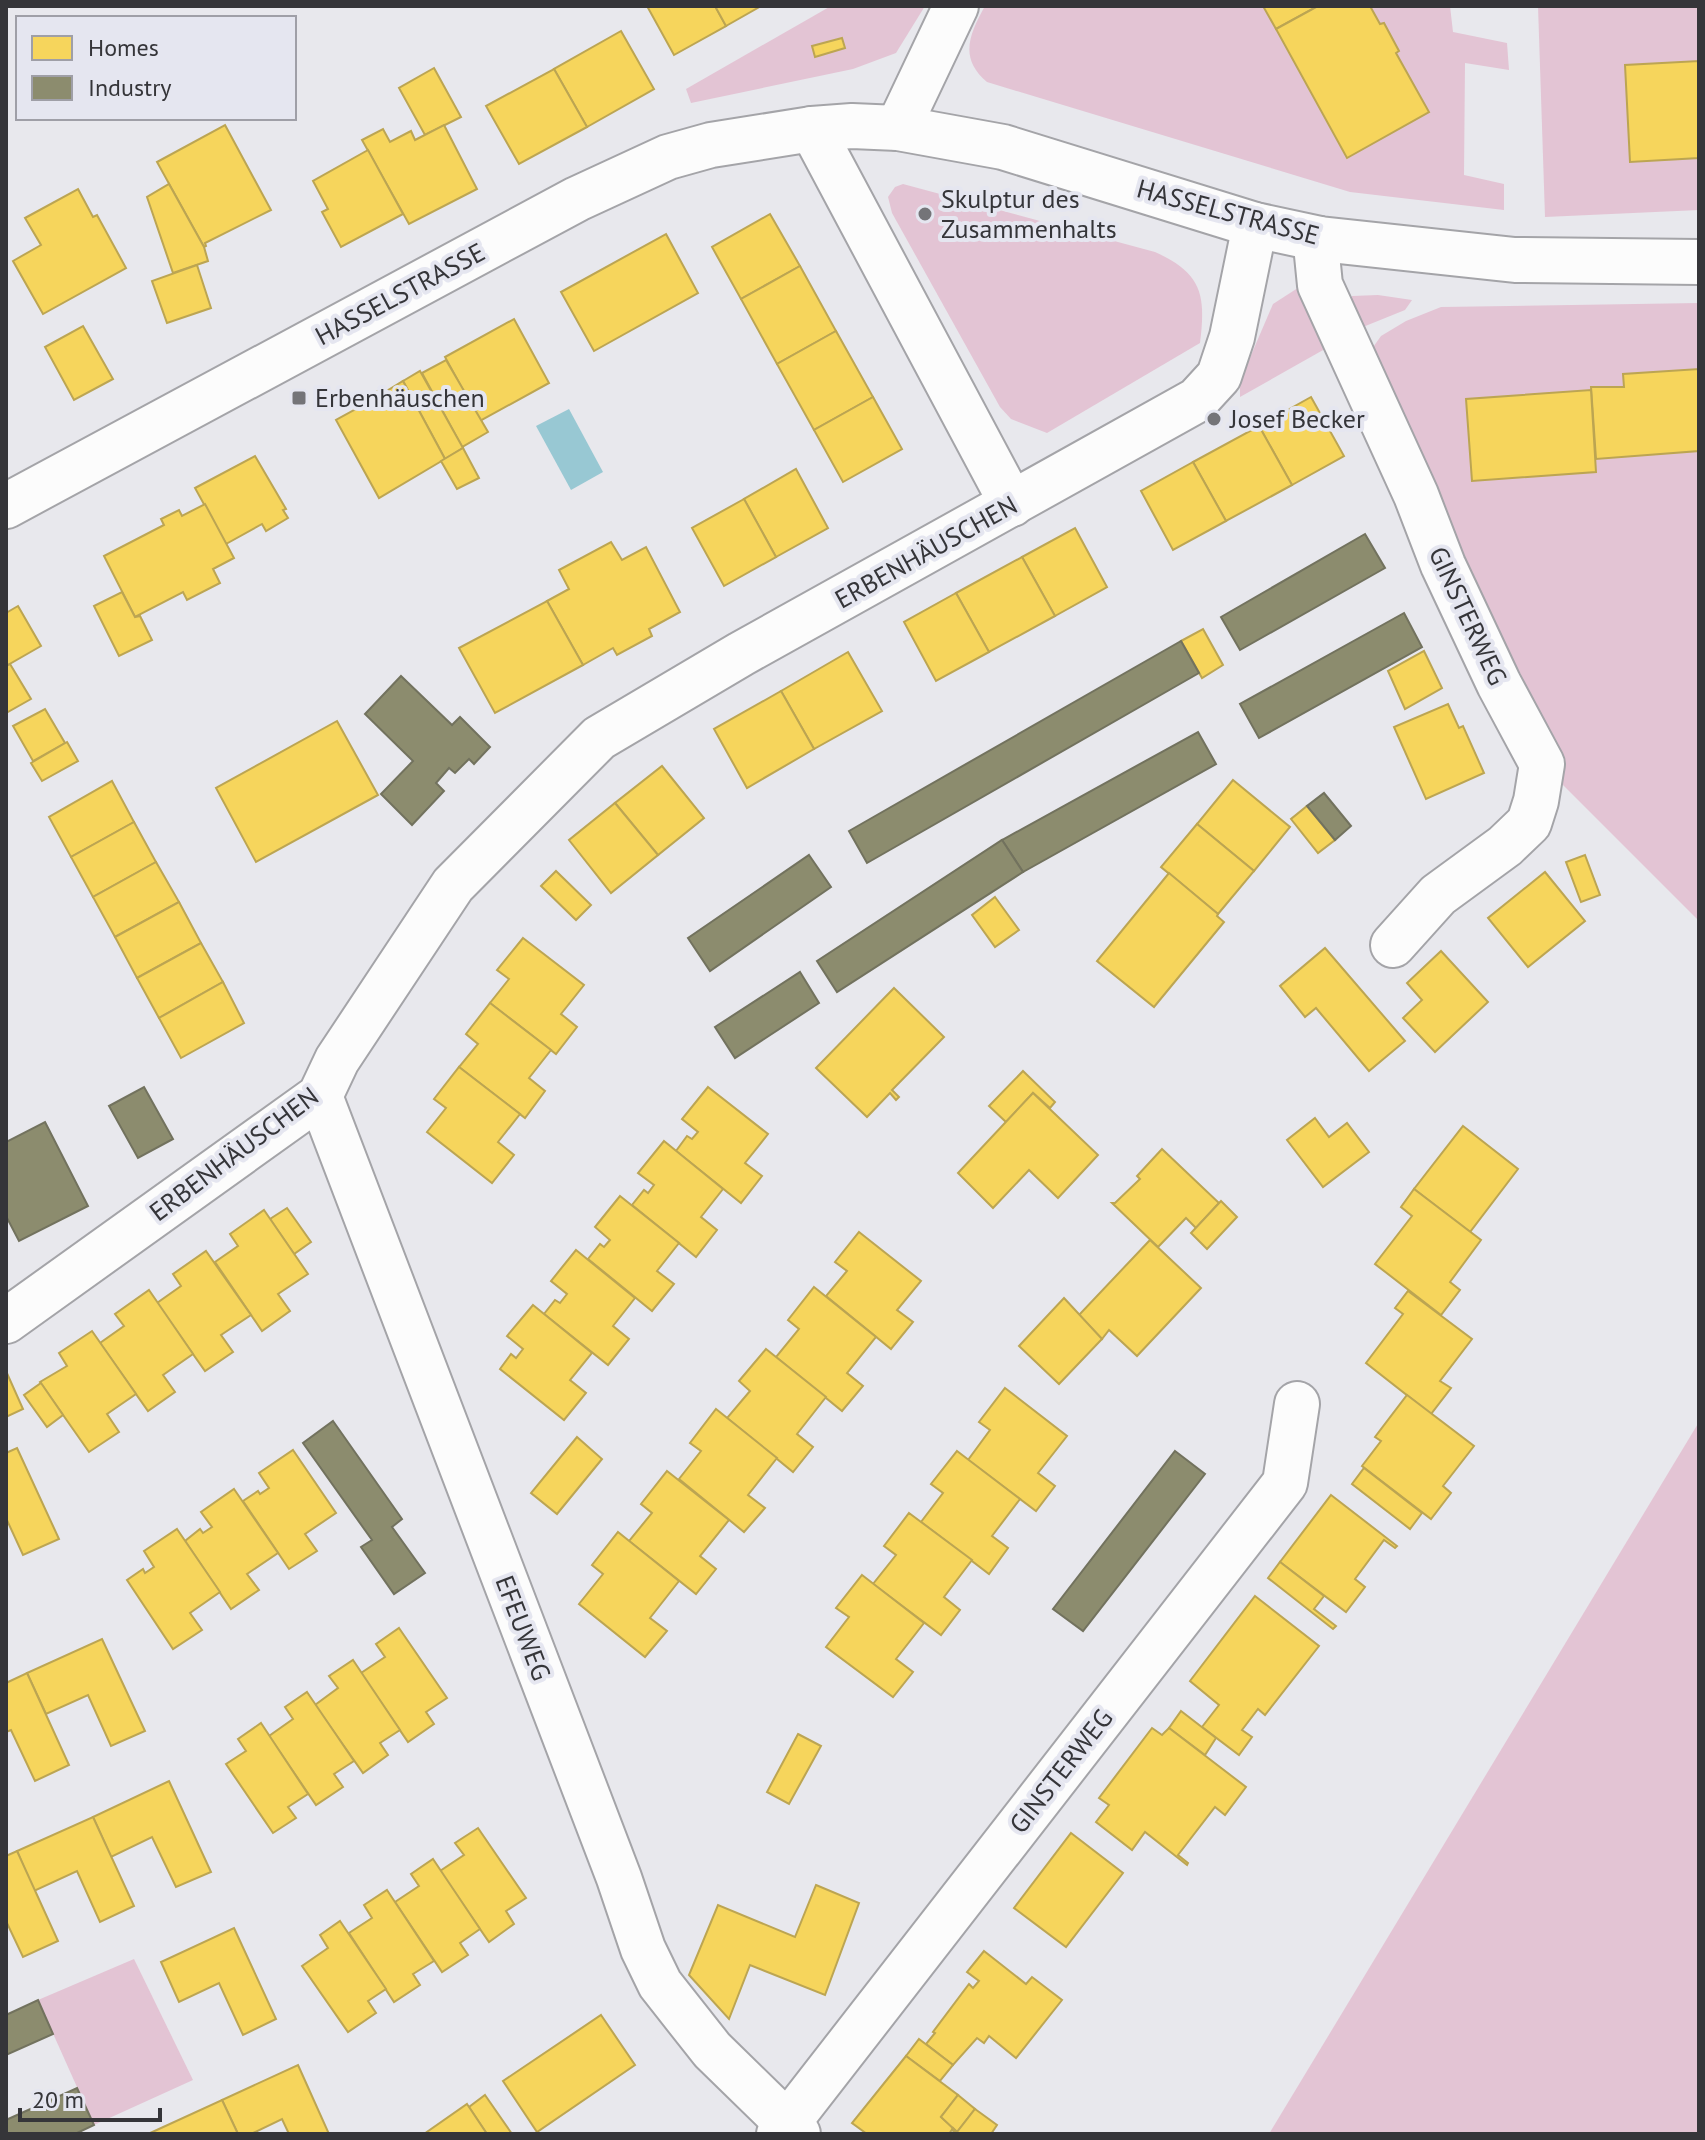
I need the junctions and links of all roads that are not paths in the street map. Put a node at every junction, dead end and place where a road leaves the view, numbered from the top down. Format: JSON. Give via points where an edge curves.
{"nodes":[{"id":1,"x":956,"y":6,"type":"edge"},
{"id":2,"x":898,"y":128,"type":"junction"},
{"id":3,"x":812,"y":129,"type":"junction"},
{"id":4,"x":1255,"y":225,"type":"junction"},
{"id":5,"x":1320,"y":239,"type":"junction"},
{"id":6,"x":1699,"y":262,"type":"edge"},
{"id":7,"x":1012,"y":504,"type":"junction"},
{"id":8,"x":6,"y":506,"type":"edge"},
{"id":9,"x":1393,"y":945,"type":"dead end"},
{"id":10,"x":320,"y":1096,"type":"junction"},
{"id":11,"x":6,"y":1321,"type":"edge"},
{"id":12,"x":1297,"y":1404,"type":"dead end"},
{"id":13,"x":788,"y":2130,"type":"edge"}],
"edges":[{"from":1,"to":2,"type":"street"},
{"from":2,"to":3,"type":"street","name":"HASSELSTRASSE"},
{"from":2,"to":4,"type":"street","name":"HASSELSTRASSE","via":[[1003,147]]},
{"from":3,"to":7,"type":"street"},
{"from":3,"to":8,"type":"street","name":"HASSELSTRASSE","via":[[682,153],[599,189]]},
{"from":4,"to":5,"type":"street","name":"HASSELSTRASSE"},
{"from":4,"to":7,"type":"street","name":"ERBENHÄUSCHEN","via":[[1219,376],[1197,400]]},
{"from":5,"to":6,"type":"street","name":"HASSELSTRASSE","via":[[1515,260]]},
{"from":5,"to":9,"type":"street","name":"GINSTERWEG","via":[[1320,285],[1449,579],[1542,764],[1529,823],[1438,895]]},
{"from":7,"to":10,"type":"street","name":"ERBENHÄUSCHEN","via":[[599,738],[453,885],[337,1060]]},
{"from":10,"to":11,"type":"street","name":"ERBENHÄUSCHEN"},
{"from":10,"to":13,"type":"street","name":"EFEUWEG","via":[[643,1949],[660,1984],[712,2050]]},
{"from":12,"to":13,"type":"street","name":"GINSTERWEG","via":[[1285,1483]]}]}
